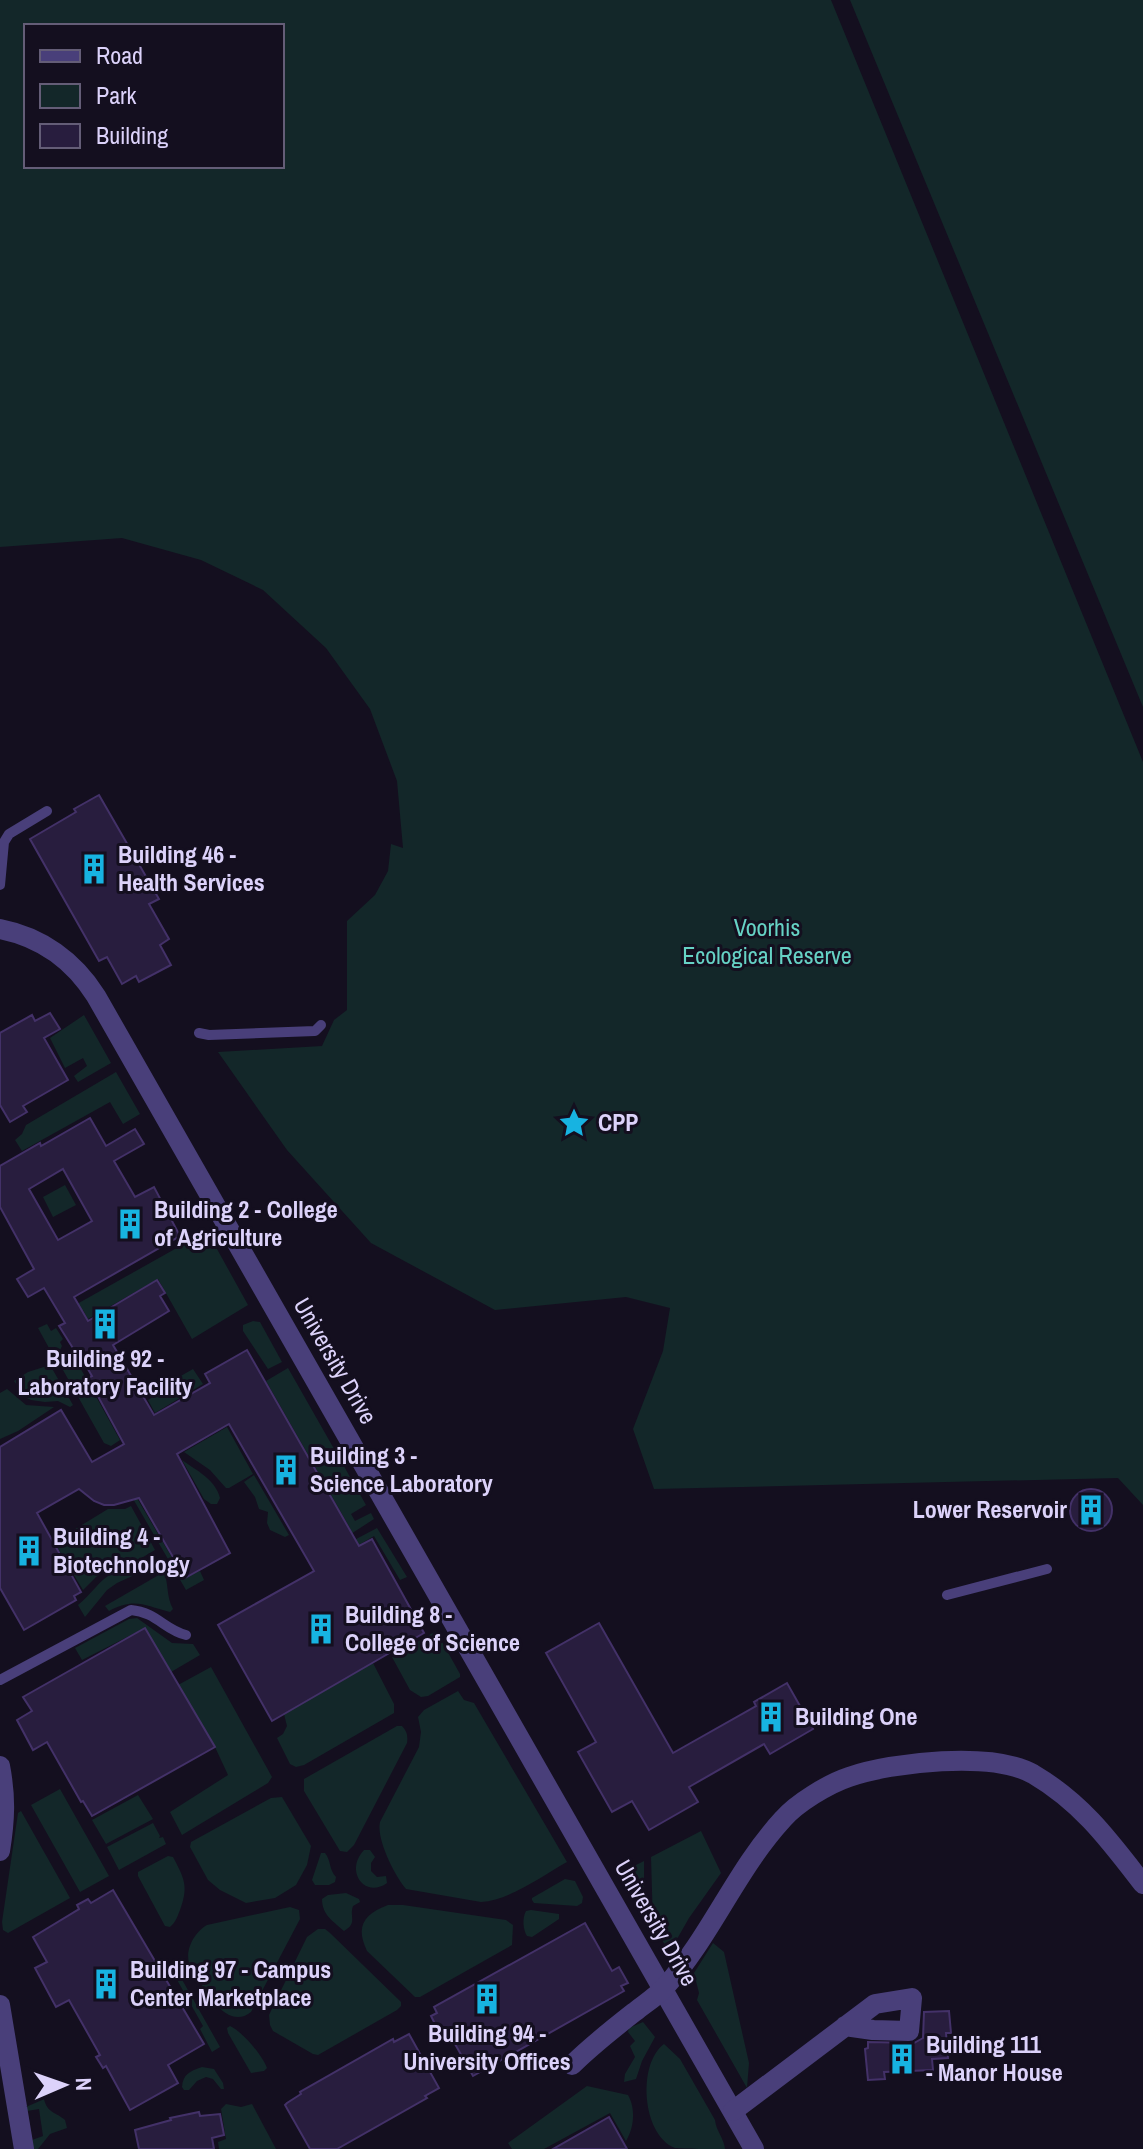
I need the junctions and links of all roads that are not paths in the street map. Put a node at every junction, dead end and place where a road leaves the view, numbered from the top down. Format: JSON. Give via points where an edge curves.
{"nodes":[{"id":1,"x":47,"y":811,"type":"dead end"},
{"id":2,"x":0,"y":885,"type":"edge"},
{"id":3,"x":0,"y":929,"type":"edge"},
{"id":4,"x":321,"y":1025,"type":"dead end"},
{"id":5,"x":199,"y":1033,"type":"dead end"},
{"id":6,"x":1047,"y":1569,"type":"dead end"},
{"id":7,"x":947,"y":1595,"type":"dead end"},
{"id":8,"x":186,"y":1635,"type":"dead end"},
{"id":9,"x":0,"y":1680,"type":"edge"},
{"id":10,"x":0,"y":1766,"type":"edge"},
{"id":11,"x":0,"y":1851,"type":"edge"},
{"id":12,"x":1143,"y":1884,"type":"edge"},
{"id":13,"x":663,"y":1989,"type":"junction"},
{"id":14,"x":0,"y":2005,"type":"edge"},
{"id":15,"x":845,"y":2026,"type":"dead end"},
{"id":16,"x":572,"y":2065,"type":"dead end"},
{"id":17,"x":733,"y":2111,"type":"junction"},
{"id":18,"x":24,"y":2149,"type":"edge"},
{"id":19,"x":754,"y":2149,"type":"edge"}],
"edges":[{"from":1,"to":2,"type":"lane","via":[[9,834]]},
{"from":3,"to":13,"type":"street","name":"University Drive","via":[[59,955],[96,996]]},
{"from":4,"to":5,"type":"lane","via":[[315,1031]]},
{"from":6,"to":7,"type":"lane"},
{"from":8,"to":9,"type":"lane","via":[[143,1611],[131,1610]]},
{"from":10,"to":11,"type":"street","via":[[5,1814]]},
{"from":12,"to":13,"type":"street","via":[[1101,1829],[1030,1772],[985,1761],[874,1769],[845,1778],[786,1815]]},
{"from":13,"to":16,"type":"street"},
{"from":13,"to":17,"type":"street","name":"University Drive"},
{"from":14,"to":18,"type":"street"},
{"from":15,"to":17,"type":"street"},
{"from":17,"to":19,"type":"street","name":"University Drive"}]}
